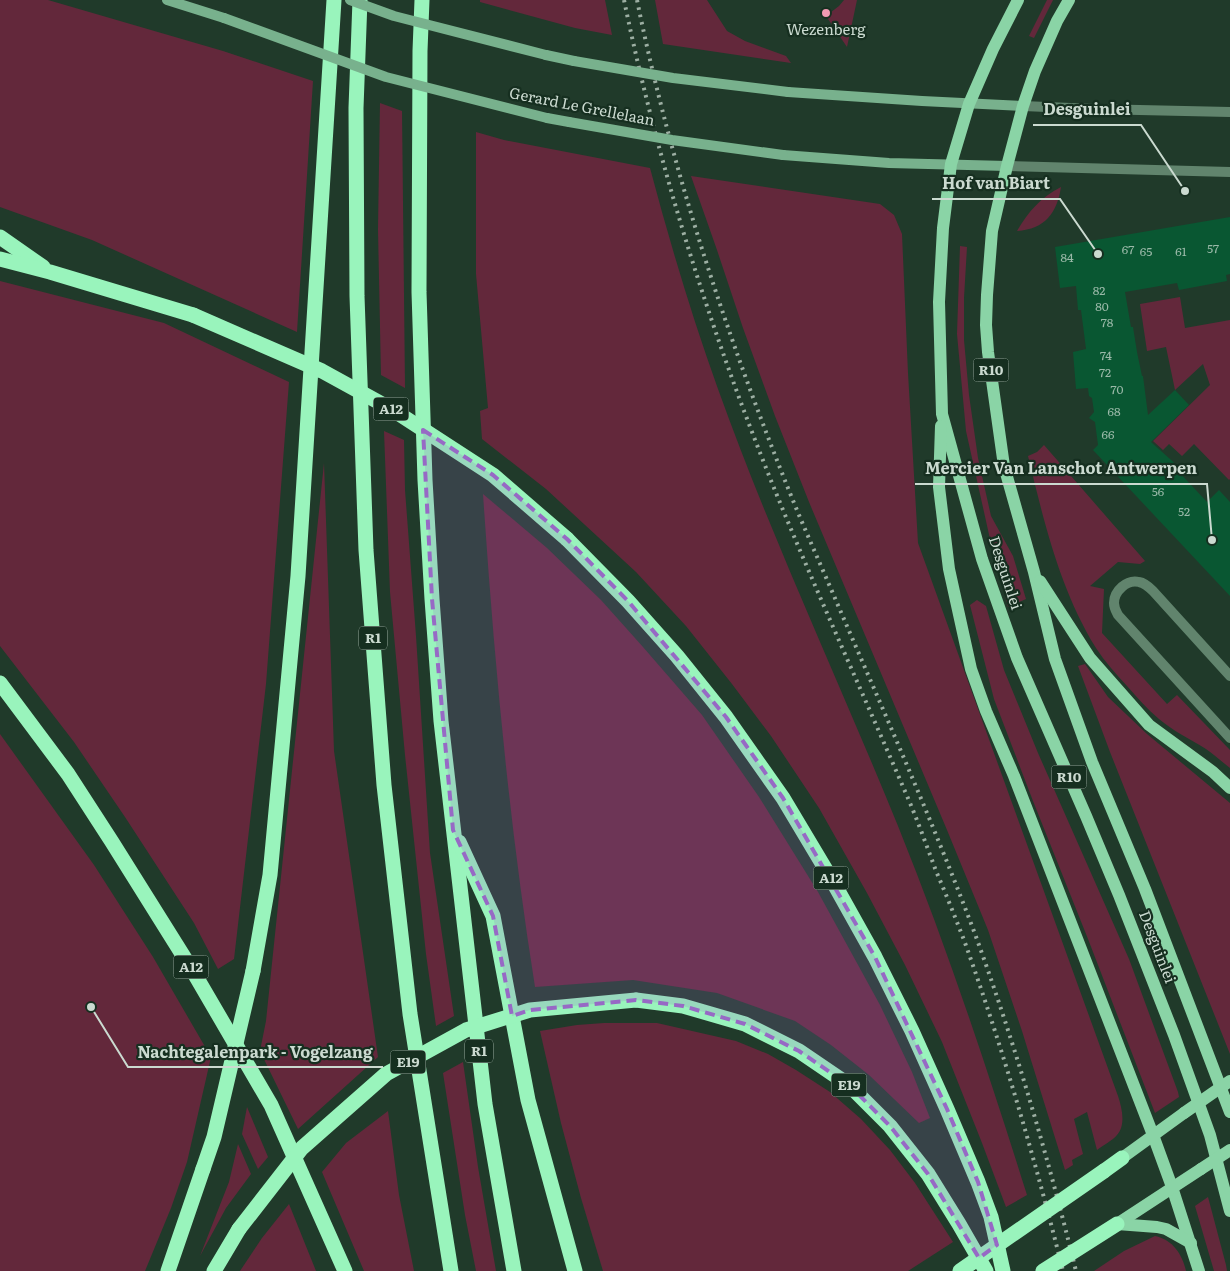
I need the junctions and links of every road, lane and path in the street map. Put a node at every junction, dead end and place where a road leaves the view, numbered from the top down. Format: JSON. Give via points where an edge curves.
{"nodes":[{"id":1,"x":167,"y":0,"type":"edge"},
{"id":2,"x":334,"y":0,"type":"edge"},
{"id":3,"x":350,"y":0,"type":"edge"},
{"id":4,"x":360,"y":0,"type":"edge"},
{"id":5,"x":422,"y":0,"type":"edge"},
{"id":6,"x":1018,"y":0,"type":"edge"},
{"id":7,"x":1069,"y":0,"type":"edge"},
{"id":8,"x":969,"y":104,"type":"junction"},
{"id":9,"x":1024,"y":106,"type":"junction"},
{"id":10,"x":1230,"y":112,"type":"edge"},
{"id":11,"x":951,"y":164,"type":"junction"},
{"id":12,"x":1007,"y":166,"type":"junction"},
{"id":13,"x":1230,"y":172,"type":"edge"},
{"id":14,"x":0,"y":237,"type":"edge"},
{"id":15,"x":0,"y":259,"type":"edge"},
{"id":16,"x":50,"y":272,"type":"junction"},
{"id":17,"x":942,"y":414,"type":"junction"},
{"id":18,"x":1034,"y":572,"type":"junction"},
{"id":19,"x":1230,"y":676,"type":"edge"},
{"id":20,"x":0,"y":683,"type":"edge"},
{"id":21,"x":1230,"y":738,"type":"edge"},
{"id":22,"x":1230,"y":788,"type":"edge"},
{"id":23,"x":453,"y":830,"type":"junction"},
{"id":24,"x":1230,"y":1081,"type":"edge"},
{"id":25,"x":1230,"y":1112,"type":"edge"},
{"id":26,"x":1153,"y":1135,"type":"junction"},
{"id":27,"x":1230,"y":1150,"type":"edge"},
{"id":28,"x":1122,"y":1158,"type":"joint"},
{"id":29,"x":1172,"y":1187,"type":"junction"},
{"id":30,"x":1230,"y":1212,"type":"edge"},
{"id":31,"x":1117,"y":1224,"type":"junction"},
{"id":32,"x":1191,"y":1243,"type":"junction"},
{"id":33,"x":168,"y":1271,"type":"edge"},
{"id":34,"x":214,"y":1271,"type":"edge"},
{"id":35,"x":345,"y":1271,"type":"edge"},
{"id":36,"x":451,"y":1271,"type":"edge"},
{"id":37,"x":514,"y":1271,"type":"edge"},
{"id":38,"x":575,"y":1271,"type":"edge"},
{"id":39,"x":960,"y":1271,"type":"edge"},
{"id":40,"x":986,"y":1271,"type":"edge"},
{"id":41,"x":1003,"y":1271,"type":"edge"},
{"id":42,"x":1043,"y":1271,"type":"edge"},
{"id":43,"x":1200,"y":1271,"type":"edge"}],
"edges":[{"from":1,"to":11,"type":"street","name":"Gerard Le Grellelaan","bridge":true,"via":[[386,77],[547,118],[783,155]]},
{"from":2,"to":33,"type":"highway","bridge":true,"via":[[298,576],[270,875],[214,1137]]},
{"from":3,"to":8,"type":"street","bridge":true,"via":[[394,16],[546,55],[673,78],[788,92]]},
{"from":4,"to":36,"type":"highway","number":"R1","via":[[356,108],[357,286],[366,550],[384,785],[409,1005]]},
{"from":5,"to":23,"type":"highway","number":"R1","via":[[419,292],[425,480],[441,722]]},
{"from":6,"to":8,"type":"main road","name":"Desguinlei","number":"R10"},
{"from":7,"to":9,"type":"main road","name":"Desguinlei","number":"R10","via":[[1040,58]]},
{"from":8,"to":9,"type":"street"},
{"from":8,"to":11,"type":"main road","name":"Desguinlei","number":"R10"},
{"from":9,"to":10,"type":"street"},
{"from":9,"to":12,"type":"main road","name":"Desguinlei","number":"R10"},
{"from":11,"to":12,"type":"street","name":"Gerard Le Grellelaan"},
{"from":11,"to":17,"type":"main road","name":"Desguinlei","number":"R10","via":[[939,302]]},
{"from":12,"to":13,"type":"street"},
{"from":12,"to":18,"type":"main road","name":"Desguinlei","number":"R10","via":[[992,231],[986,325],[1004,466]]},
{"from":14,"to":16,"type":"highway"},
{"from":15,"to":16,"type":"highway","number":"A12"},
{"from":16,"to":41,"type":"highway","number":"A12","bridge":true,"via":[[193,315],[322,371],[393,410],[493,475],[567,539],[628,601],[726,717],[783,798],[828,872],[875,957],[947,1109],[991,1217]]},
{"from":17,"to":26,"type":"main road","via":[[939,487],[949,569],[971,670]]},
{"from":17,"to":30,"type":"main road","name":"Desguinlei","number":"R10","via":[[982,559],[1017,658],[1119,895],[1174,1036],[1210,1135]]},
{"from":18,"to":22,"type":"main road","via":[[1090,658],[1149,725]]},
{"from":18,"to":25,"type":"main road","name":"Desguinlei","number":"R10","via":[[1055,659],[1092,762],[1145,889]]},
{"from":19,"to":21,"type":"street","via":[[1145,584],[1131,582],[1119,591],[1114,603],[1118,615]]},
{"from":20,"to":35,"type":"highway","number":"A12","via":[[68,774],[194,973],[271,1105]]},
{"from":23,"to":37,"type":"highway","number":"R1","via":[[485,1104]]},
{"from":23,"to":38,"type":"highway","via":[[493,916],[528,1100]]},
{"from":24,"to":26,"type":"main road","bridge":true},
{"from":26,"to":28,"type":"main road"},
{"from":26,"to":29,"type":"main road"},
{"from":27,"to":29,"type":"main road","bridge":true},
{"from":28,"to":39,"type":"highway","bridge":true},
{"from":29,"to":31,"type":"main road"},
{"from":29,"to":32,"type":"main road"},
{"from":31,"to":32,"type":"main road","via":[[1166,1229]]},
{"from":31,"to":42,"type":"highway","bridge":true},
{"from":32,"to":43,"type":"main road"},
{"from":34,"to":40,"type":"highway","number":"E19","bridge":true,"via":[[238,1229],[302,1148],[386,1074],[466,1030],[530,1010],[636,1000],[683,1006],[745,1024],[799,1051],[849,1085],[890,1126],[928,1174]]}]}
